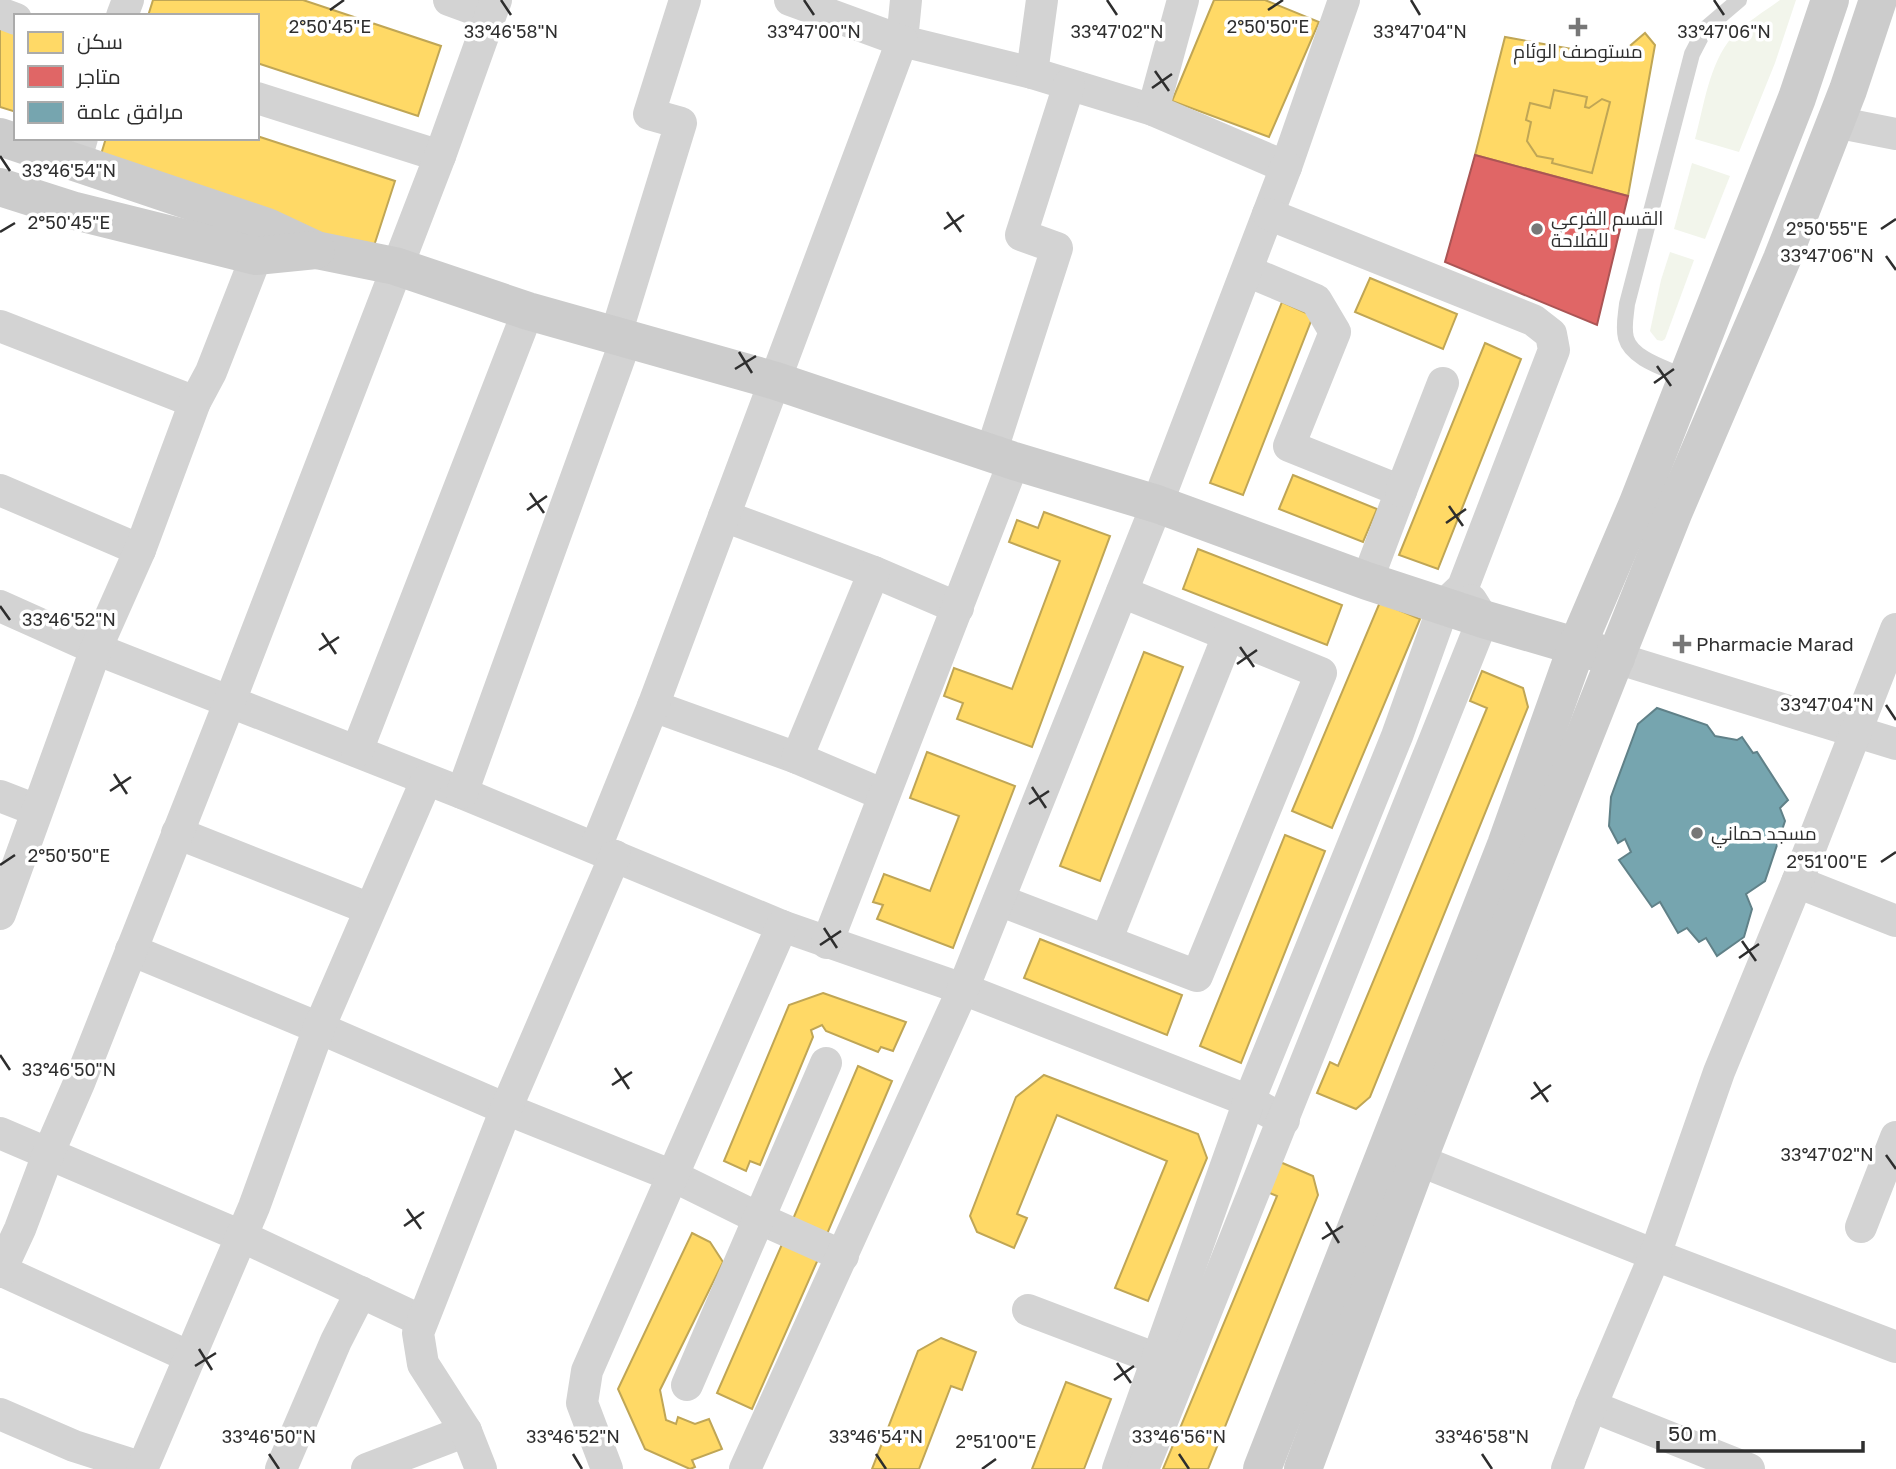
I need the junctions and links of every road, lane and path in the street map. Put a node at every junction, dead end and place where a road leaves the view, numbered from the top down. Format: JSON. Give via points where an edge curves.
{"nodes":[{"id":1,"x":449,"y":0,"type":"edge"},
{"id":2,"x":685,"y":0,"type":"edge"},
{"id":3,"x":790,"y":0,"type":"edge"},
{"id":4,"x":906,"y":0,"type":"edge"},
{"id":5,"x":1042,"y":0,"type":"edge"},
{"id":6,"x":1183,"y":0,"type":"edge"},
{"id":7,"x":1739,"y":0,"type":"edge"},
{"id":8,"x":1830,"y":0,"type":"edge"},
{"id":9,"x":1878,"y":0,"type":"edge"},
{"id":10,"x":1337,"y":2,"type":"edge"},
{"id":11,"x":493,"y":7,"type":"edge"},
{"id":12,"x":902,"y":41,"type":"junction"},
{"id":13,"x":1032,"y":73,"type":"junction"},
{"id":14,"x":1069,"y":85,"type":"junction"},
{"id":15,"x":259,"y":99,"type":"edge"},
{"id":16,"x":1153,"y":110,"type":"junction"},
{"id":17,"x":1835,"y":122,"type":"junction"},
{"id":18,"x":1896,"y":134,"type":"edge"},
{"id":19,"x":18,"y":140,"type":"edge"},
{"id":20,"x":78,"y":150,"type":"edge"},
{"id":21,"x":440,"y":156,"type":"junction"},
{"id":22,"x":1286,"y":167,"type":"junction"},
{"id":23,"x":0,"y":187,"type":"edge"},
{"id":24,"x":1268,"y":214,"type":"junction"},
{"id":25,"x":262,"y":241,"type":"junction"},
{"id":26,"x":395,"y":266,"type":"junction"},
{"id":27,"x":1247,"y":271,"type":"junction"},
{"id":28,"x":528,"y":310,"type":"junction"},
{"id":29,"x":0,"y":326,"type":"edge"},
{"id":30,"x":622,"y":335,"type":"junction"},
{"id":31,"x":1687,"y":378,"type":"junction"},
{"id":32,"x":776,"y":380,"type":"junction"},
{"id":33,"x":1443,"y":383,"type":"dead end"},
{"id":34,"x":195,"y":402,"type":"junction"},
{"id":35,"x":1002,"y":457,"type":"junction"},
{"id":36,"x":0,"y":490,"type":"edge"},
{"id":37,"x":1401,"y":491,"type":"junction"},
{"id":38,"x":1157,"y":504,"type":"junction"},
{"id":39,"x":724,"y":516,"type":"junction"},
{"id":40,"x":139,"y":550,"type":"junction"},
{"id":41,"x":874,"y":572,"type":"junction"},
{"id":42,"x":1367,"y":581,"type":"junction"},
{"id":43,"x":1122,"y":592,"type":"junction"},
{"id":44,"x":1453,"y":596,"type":"junction"},
{"id":45,"x":0,"y":606,"type":"edge"},
{"id":46,"x":958,"y":608,"type":"junction"},
{"id":47,"x":1483,"y":619,"type":"junction"},
{"id":48,"x":1896,"y":629,"type":"edge"},
{"id":49,"x":1228,"y":636,"type":"junction"},
{"id":50,"x":1577,"y":646,"type":"junction"},
{"id":51,"x":96,"y":649,"type":"junction"},
{"id":52,"x":1616,"y":658,"type":"junction"},
{"id":53,"x":230,"y":701,"type":"junction"},
{"id":54,"x":653,"y":706,"type":"junction"},
{"id":55,"x":1856,"y":731,"type":"junction"},
{"id":56,"x":1896,"y":744,"type":"edge"},
{"id":57,"x":357,"y":751,"type":"junction"},
{"id":58,"x":797,"y":758,"type":"junction"},
{"id":59,"x":426,"y":781,"type":"junction"},
{"id":60,"x":462,"y":793,"type":"junction"},
{"id":61,"x":884,"y":795,"type":"junction"},
{"id":62,"x":0,"y":796,"type":"edge"},
{"id":63,"x":36,"y":810,"type":"junction"},
{"id":64,"x":177,"y":833,"type":"junction"},
{"id":65,"x":605,"y":852,"type":"junction"},
{"id":66,"x":1797,"y":883,"type":"junction"},
{"id":67,"x":999,"y":900,"type":"junction"},
{"id":68,"x":370,"y":909,"type":"junction"},
{"id":69,"x":0,"y":914,"type":"edge"},
{"id":70,"x":1896,"y":921,"type":"edge"},
{"id":71,"x":782,"y":926,"type":"junction"},
{"id":72,"x":1106,"y":942,"type":"junction"},
{"id":73,"x":827,"y":943,"type":"junction"},
{"id":74,"x":131,"y":950,"type":"junction"},
{"id":75,"x":963,"y":989,"type":"junction"},
{"id":76,"x":319,"y":1028,"type":"junction"},
{"id":77,"x":826,"y":1063,"type":"dead end"},
{"id":78,"x":1249,"y":1101,"type":"junction"},
{"id":79,"x":506,"y":1109,"type":"junction"},
{"id":80,"x":1284,"y":1120,"type":"junction"},
{"id":81,"x":0,"y":1133,"type":"edge"},
{"id":82,"x":1896,"y":1138,"type":"edge"},
{"id":83,"x":49,"y":1152,"type":"junction"},
{"id":84,"x":1418,"y":1160,"type":"junction"},
{"id":85,"x":673,"y":1176,"type":"junction"},
{"id":86,"x":758,"y":1218,"type":"junction"},
{"id":87,"x":1861,"y":1227,"type":"dead end"},
{"id":88,"x":241,"y":1236,"type":"junction"},
{"id":89,"x":1655,"y":1255,"type":"junction"},
{"id":90,"x":843,"y":1256,"type":"junction"},
{"id":91,"x":0,"y":1271,"type":"edge"},
{"id":92,"x":361,"y":1292,"type":"junction"},
{"id":93,"x":1028,"y":1310,"type":"dead end"},
{"id":94,"x":422,"y":1321,"type":"junction"},
{"id":95,"x":1896,"y":1347,"type":"edge"},
{"id":96,"x":190,"y":1357,"type":"junction"},
{"id":97,"x":1170,"y":1365,"type":"junction"},
{"id":98,"x":687,"y":1385,"type":"dead end"},
{"id":99,"x":1591,"y":1406,"type":"junction"},
{"id":100,"x":0,"y":1414,"type":"edge"},
{"id":101,"x":466,"y":1431,"type":"junction"},
{"id":102,"x":143,"y":1469,"type":"edge"},
{"id":103,"x":281,"y":1469,"type":"edge"},
{"id":104,"x":367,"y":1469,"type":"edge"},
{"id":105,"x":481,"y":1469,"type":"edge"},
{"id":106,"x":607,"y":1469,"type":"edge"},
{"id":107,"x":745,"y":1469,"type":"edge"},
{"id":108,"x":1118,"y":1469,"type":"edge"},
{"id":109,"x":1143,"y":1469,"type":"edge"},
{"id":110,"x":1262,"y":1469,"type":"edge"},
{"id":111,"x":1303,"y":1469,"type":"edge"},
{"id":112,"x":1567,"y":1469,"type":"edge"},
{"id":113,"x":1749,"y":1469,"type":"edge"}],
"edges":[{"from":1,"to":11,"type":"street"},
{"from":2,"to":30,"type":"street","via":[[649,114],[681,123]]},
{"from":3,"to":12,"type":"street"},
{"from":4,"to":12,"type":"street"},
{"from":5,"to":13,"type":"street"},
{"from":6,"to":16,"type":"street"},
{"from":7,"to":31,"type":"lane","via":[[1705,29],[1692,54],[1627,303],[1629,345],[1643,357]]},
{"from":8,"to":31,"type":"street","via":[[1797,98]]},
{"from":9,"to":17,"type":"street"},
{"from":10,"to":22,"type":"street"},
{"from":11,"to":21,"type":"street"},
{"from":12,"to":13,"type":"street"},
{"from":12,"to":32,"type":"street"},
{"from":13,"to":14,"type":"street"},
{"from":14,"to":16,"type":"street"},
{"from":14,"to":35,"type":"street","via":[[1021,236],[1057,248]]},
{"from":15,"to":21,"type":"street"},
{"from":16,"to":22,"type":"street"},
{"from":17,"to":18,"type":"street"},
{"from":17,"to":52,"type":"street"},
{"from":19,"to":20,"type":"street"},
{"from":20,"to":25,"type":"street"},
{"from":21,"to":26,"type":"street"},
{"from":22,"to":24,"type":"street"},
{"from":23,"to":25,"type":"street","via":[[75,211]]},
{"from":24,"to":27,"type":"street"},
{"from":24,"to":44,"type":"street","via":[[1533,320],[1551,334],[1553,358]]},
{"from":25,"to":26,"type":"street"},
{"from":25,"to":34,"type":"street"},
{"from":26,"to":28,"type":"street"},
{"from":26,"to":53,"type":"street"},
{"from":27,"to":37,"type":"street","via":[[1316,300],[1335,332],[1289,446]]},
{"from":27,"to":38,"type":"street"},
{"from":28,"to":30,"type":"street"},
{"from":28,"to":57,"type":"street"},
{"from":29,"to":34,"type":"street"},
{"from":30,"to":32,"type":"street"},
{"from":30,"to":60,"type":"street"},
{"from":31,"to":50,"type":"street"},
{"from":32,"to":35,"type":"street"},
{"from":32,"to":39,"type":"street"},
{"from":33,"to":37,"type":"street"},
{"from":34,"to":40,"type":"street"},
{"from":35,"to":38,"type":"street"},
{"from":35,"to":46,"type":"street"},
{"from":36,"to":40,"type":"street"},
{"from":37,"to":42,"type":"street"},
{"from":38,"to":42,"type":"street"},
{"from":38,"to":43,"type":"street"},
{"from":39,"to":41,"type":"street"},
{"from":39,"to":54,"type":"street"},
{"from":40,"to":51,"type":"street"},
{"from":41,"to":46,"type":"street"},
{"from":41,"to":58,"type":"street"},
{"from":42,"to":44,"type":"street"},
{"from":43,"to":49,"type":"street"},
{"from":43,"to":67,"type":"street"},
{"from":44,"to":47,"type":"street"},
{"from":44,"to":78,"type":"street"},
{"from":45,"to":51,"type":"street"},
{"from":46,"to":61,"type":"street"},
{"from":47,"to":50,"type":"street"},
{"from":47,"to":80,"type":"street"},
{"from":48,"to":55,"type":"street"},
{"from":49,"to":72,"type":"street"},
{"from":49,"to":72,"type":"street","via":[[1321,673],[1196,976]]},
{"from":50,"to":52,"type":"street"},
{"from":50,"to":110,"type":"street","via":[[1506,845]]},
{"from":51,"to":53,"type":"street"},
{"from":51,"to":63,"type":"street"},
{"from":52,"to":55,"type":"street"},
{"from":52,"to":84,"type":"street"},
{"from":53,"to":57,"type":"street"},
{"from":53,"to":64,"type":"street"},
{"from":54,"to":58,"type":"street"},
{"from":54,"to":65,"type":"street"},
{"from":55,"to":56,"type":"street"},
{"from":55,"to":66,"type":"street"},
{"from":57,"to":59,"type":"street"},
{"from":58,"to":61,"type":"street"},
{"from":59,"to":60,"type":"street"},
{"from":59,"to":68,"type":"street"},
{"from":60,"to":65,"type":"street"},
{"from":61,"to":73,"type":"street"},
{"from":62,"to":63,"type":"street"},
{"from":63,"to":69,"type":"street"},
{"from":64,"to":68,"type":"street"},
{"from":64,"to":74,"type":"street"},
{"from":65,"to":71,"type":"street"},
{"from":65,"to":79,"type":"street"},
{"from":66,"to":70,"type":"street"},
{"from":66,"to":89,"type":"street","via":[[1719,1072]]},
{"from":67,"to":72,"type":"street"},
{"from":67,"to":75,"type":"street"},
{"from":68,"to":76,"type":"street"},
{"from":71,"to":73,"type":"street"},
{"from":71,"to":85,"type":"street"},
{"from":73,"to":75,"type":"street"},
{"from":74,"to":76,"type":"street"},
{"from":74,"to":83,"type":"street"},
{"from":75,"to":78,"type":"street"},
{"from":75,"to":90,"type":"street"},
{"from":76,"to":79,"type":"street"},
{"from":76,"to":88,"type":"street"},
{"from":77,"to":86,"type":"street"},
{"from":78,"to":80,"type":"street"},
{"from":78,"to":97,"type":"street"},
{"from":79,"to":85,"type":"street"},
{"from":79,"to":94,"type":"street"},
{"from":80,"to":97,"type":"street"},
{"from":81,"to":83,"type":"street"},
{"from":82,"to":87,"type":"street"},
{"from":83,"to":88,"type":"street"},
{"from":83,"to":91,"type":"street"},
{"from":84,"to":89,"type":"street"},
{"from":84,"to":111,"type":"street"},
{"from":85,"to":86,"type":"street"},
{"from":85,"to":106,"type":"street","via":[[587,1371],[582,1403]]},
{"from":86,"to":90,"type":"street"},
{"from":86,"to":98,"type":"street"},
{"from":88,"to":92,"type":"street"},
{"from":88,"to":96,"type":"street"},
{"from":89,"to":95,"type":"street"},
{"from":89,"to":99,"type":"street"},
{"from":90,"to":107,"type":"street"},
{"from":91,"to":96,"type":"street"},
{"from":92,"to":94,"type":"street"},
{"from":92,"to":103,"type":"street"},
{"from":93,"to":97,"type":"street"},
{"from":94,"to":101,"type":"street","via":[[418,1333],[423,1364]]},
{"from":96,"to":102,"type":"street"},
{"from":97,"to":108,"type":"street"},
{"from":97,"to":109,"type":"street"},
{"from":99,"to":112,"type":"street"},
{"from":99,"to":113,"type":"street"},
{"from":100,"to":102,"type":"street"},
{"from":101,"to":104,"type":"street"},
{"from":101,"to":105,"type":"street"}]}
